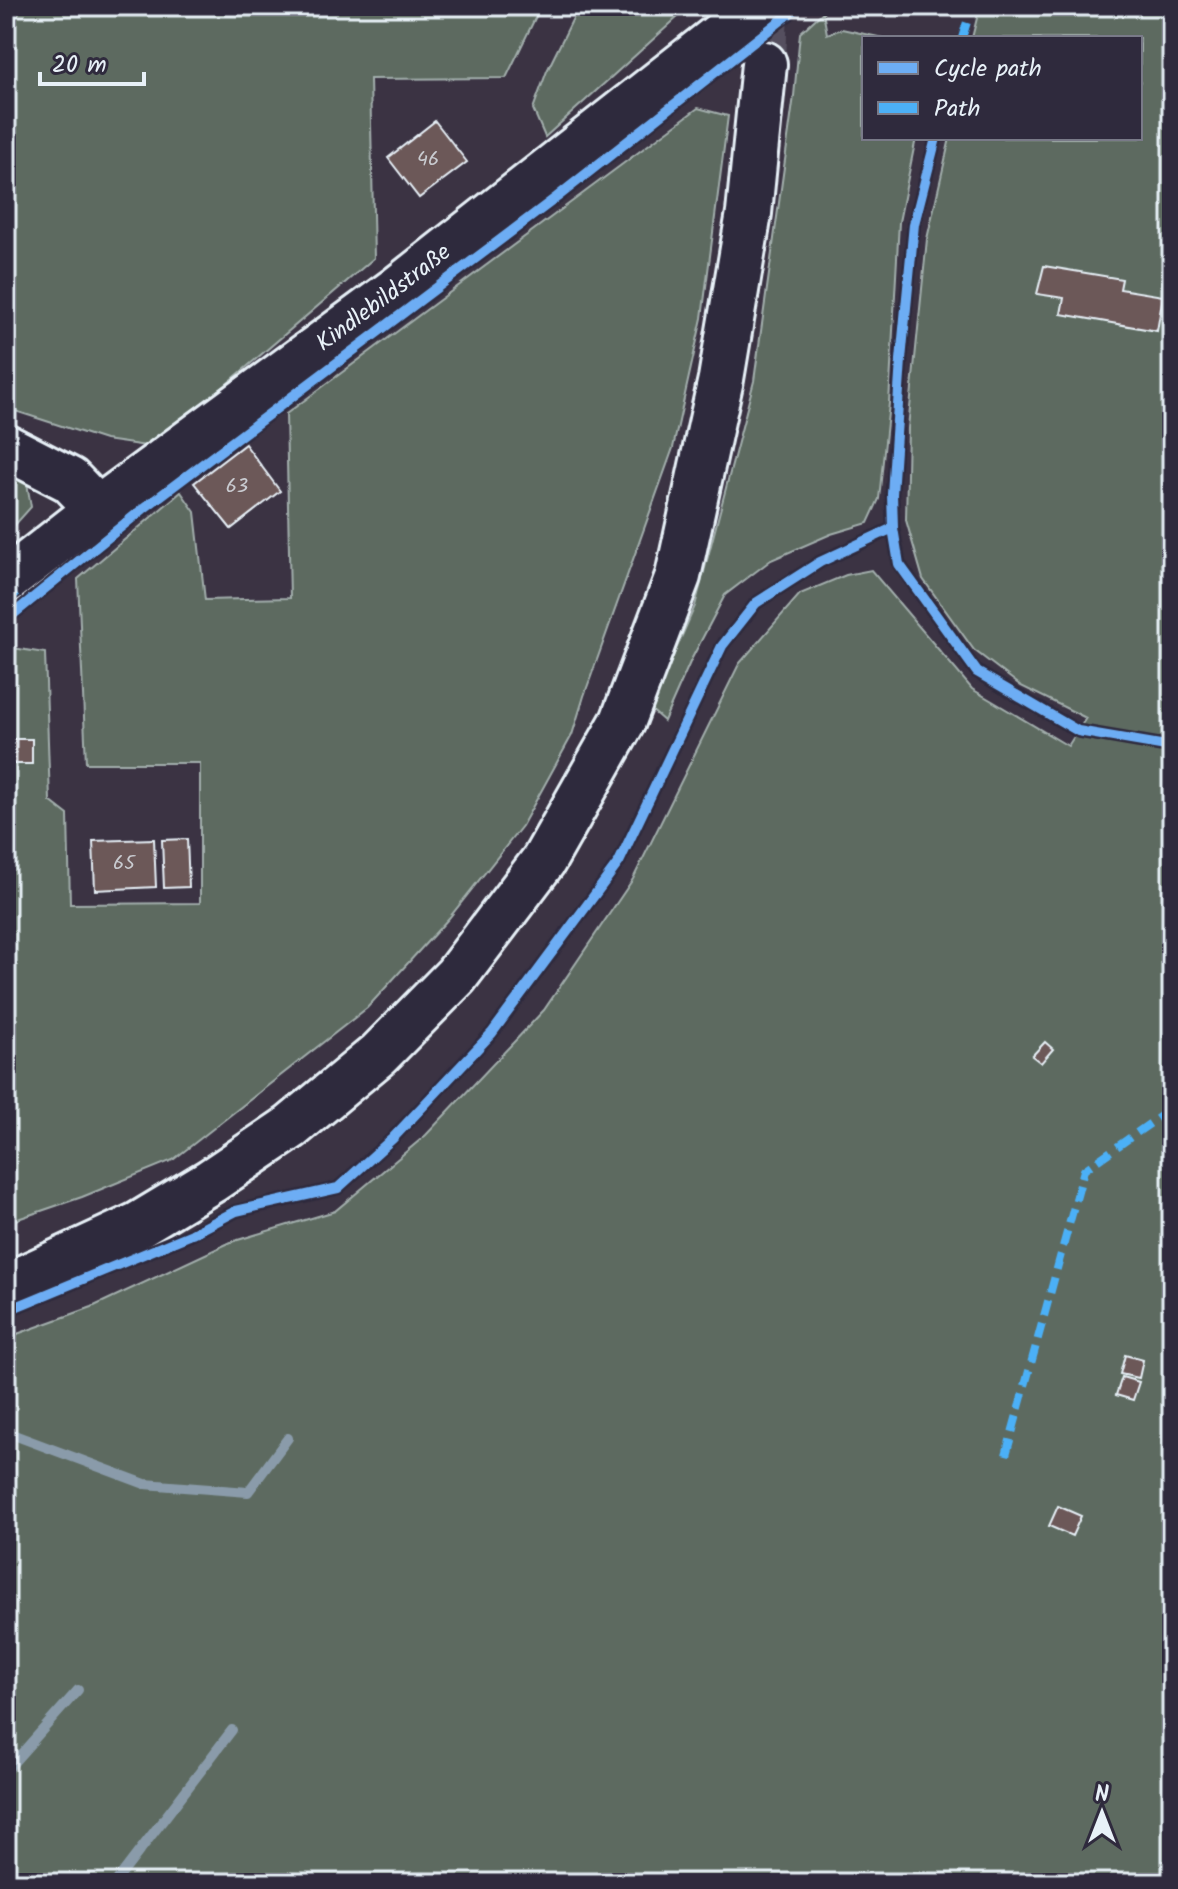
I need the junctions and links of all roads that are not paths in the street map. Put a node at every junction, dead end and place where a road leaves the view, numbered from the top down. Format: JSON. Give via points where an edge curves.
{"nodes":[{"id":1,"x":757,"y":6,"type":"edge"},
{"id":2,"x":764,"y":64,"type":"tunnel mouth"},
{"id":3,"x":6,"y":447,"type":"edge"},
{"id":4,"x":98,"y":509,"type":"junction"},
{"id":5,"x":6,"y":581,"type":"edge"},
{"id":6,"x":6,"y":1286,"type":"edge"}],
"edges":[{"from":1,"to":4,"type":"main road","name":"Kindlebildstraße","via":[[397,289]]},
{"from":2,"to":6,"type":"main road","via":[[749,213],[721,379],[678,576],[623,721],[544,860],[456,976],[379,1054],[291,1127],[138,1225]]},
{"from":3,"to":4,"type":"main road","via":[[70,480]]},
{"from":4,"to":5,"type":"main road","name":"Kindlebildstraße"}]}
